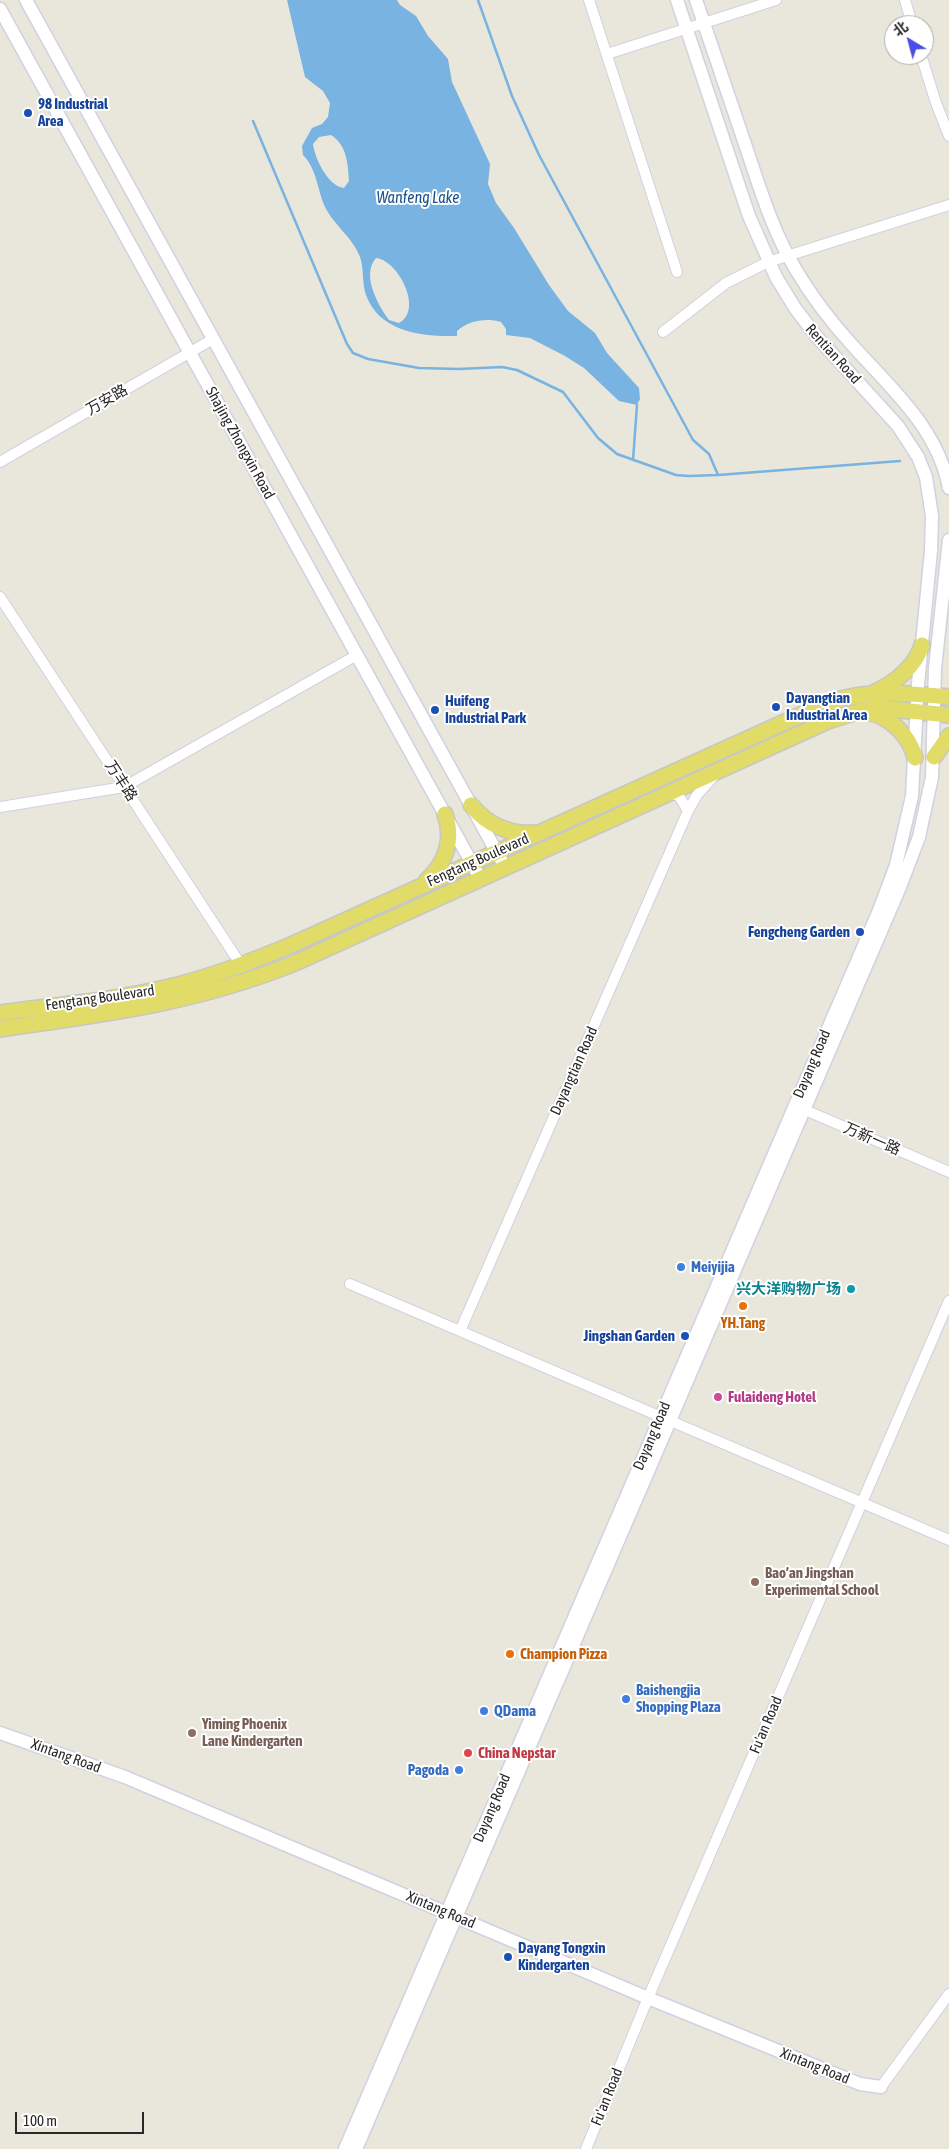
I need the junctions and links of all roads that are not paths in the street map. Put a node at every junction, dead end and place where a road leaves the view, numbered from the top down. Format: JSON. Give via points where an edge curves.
{"nodes":[{"id":1,"x":26,"y":0,"type":"edge"},
{"id":2,"x":589,"y":0,"type":"edge"},
{"id":3,"x":677,"y":0,"type":"edge"},
{"id":4,"x":696,"y":0,"type":"edge"},
{"id":5,"x":776,"y":0,"type":"edge"},
{"id":6,"x":905,"y":0,"type":"edge"},
{"id":7,"x":0,"y":9,"type":"edge"},
{"id":8,"x":909,"y":15,"type":"edge"},
{"id":9,"x":704,"y":23,"type":"junction"},
{"id":10,"x":686,"y":29,"type":"junction"},
{"id":11,"x":606,"y":54,"type":"junction"},
{"id":12,"x":924,"y":65,"type":"edge"},
{"id":13,"x":949,"y":136,"type":"edge"},
{"id":14,"x":949,"y":205,"type":"edge"},
{"id":15,"x":787,"y":255,"type":"junction"},
{"id":16,"x":768,"y":262,"type":"junction"},
{"id":17,"x":677,"y":272,"type":"dead end"},
{"id":18,"x":663,"y":332,"type":"dead end"},
{"id":19,"x":213,"y":339,"type":"junction"},
{"id":20,"x":190,"y":352,"type":"junction"},
{"id":21,"x":0,"y":462,"type":"edge"},
{"id":22,"x":949,"y":488,"type":"edge"},
{"id":23,"x":949,"y":540,"type":"edge"},
{"id":24,"x":0,"y":597,"type":"edge"},
{"id":25,"x":922,"y":645,"type":"junction"},
{"id":26,"x":357,"y":655,"type":"junction"},
{"id":27,"x":872,"y":693,"type":"junction"},
{"id":28,"x":918,"y":694,"type":"junction"},
{"id":29,"x":942,"y":697,"type":"edge"},
{"id":30,"x":917,"y":711,"type":"junction"},
{"id":31,"x":860,"y":712,"type":"junction"},
{"id":32,"x":942,"y":714,"type":"edge"},
{"id":33,"x":949,"y":736,"type":"edge"},
{"id":34,"x":934,"y":757,"type":"junction"},
{"id":35,"x":915,"y":758,"type":"junction"},
{"id":36,"x":725,"y":766,"type":"junction"},
{"id":37,"x":124,"y":786,"type":"junction"},
{"id":38,"x":667,"y":793,"type":"junction"},
{"id":39,"x":471,"y":805,"type":"junction"},
{"id":40,"x":0,"y":807,"type":"edge"},
{"id":41,"x":688,"y":811,"type":"junction"},
{"id":42,"x":445,"y":814,"type":"junction"},
{"id":43,"x":540,"y":832,"type":"junction"},
{"id":44,"x":496,"y":852,"type":"junction"},
{"id":45,"x":472,"y":863,"type":"junction"},
{"id":46,"x":505,"y":867,"type":"junction"},
{"id":47,"x":480,"y":878,"type":"junction"},
{"id":48,"x":416,"y":888,"type":"junction"},
{"id":49,"x":241,"y":966,"type":"junction"},
{"id":50,"x":0,"y":1013,"type":"edge"},
{"id":51,"x":0,"y":1029,"type":"edge"},
{"id":52,"x":799,"y":1108,"type":"junction"},
{"id":53,"x":949,"y":1172,"type":"edge"},
{"id":54,"x":350,"y":1284,"type":"dead end"},
{"id":55,"x":949,"y":1301,"type":"edge"},
{"id":56,"x":460,"y":1331,"type":"junction"},
{"id":57,"x":665,"y":1419,"type":"junction"},
{"id":58,"x":862,"y":1503,"type":"junction"},
{"id":59,"x":949,"y":1540,"type":"edge"},
{"id":60,"x":0,"y":1733,"type":"edge"},
{"id":61,"x":451,"y":1915,"type":"junction"},
{"id":62,"x":949,"y":1994,"type":"edge"},
{"id":63,"x":648,"y":1998,"type":"junction"},
{"id":64,"x":881,"y":2087,"type":"joint"},
{"id":65,"x":345,"y":2149,"type":"edge"},
{"id":66,"x":356,"y":2149,"type":"edge"},
{"id":67,"x":586,"y":2149,"type":"edge"}],
"edges":[{"from":1,"to":19,"type":"street","name":"Shajing Zhongxin Road"},
{"from":2,"to":11,"type":"street"},
{"from":3,"to":10,"type":"street","name":"Rentian Road"},
{"from":4,"to":9,"type":"street","name":"Rentian Road"},
{"from":5,"to":9,"type":"street"},
{"from":6,"to":8,"type":"street"},
{"from":7,"to":20,"type":"street","name":"Shajing Zhongxin Road"},
{"from":9,"to":10,"type":"street"},
{"from":9,"to":15,"type":"street","name":"Rentian Road","via":[[762,194]]},
{"from":10,"to":11,"type":"street"},
{"from":10,"to":16,"type":"street","name":"Rentian Road","via":[[749,216]]},
{"from":11,"to":17,"type":"street"},
{"from":12,"to":13,"type":"street"},
{"from":14,"to":15,"type":"street"},
{"from":15,"to":16,"type":"street"},
{"from":15,"to":22,"type":"street","name":"Rentian Road","via":[[831,320],[927,432],[938,451]]},
{"from":16,"to":18,"type":"street","via":[[726,283]]},
{"from":16,"to":25,"type":"street","name":"Rentian Road","via":[[804,321],[895,422],[922,466],[931,501],[932,534]]},
{"from":19,"to":20,"type":"street","name":"万安路"},
{"from":19,"to":39,"type":"street","name":"Shajing Zhongxin Road"},
{"from":20,"to":21,"type":"street","name":"万安路"},
{"from":20,"to":26,"type":"street","name":"Shajing Zhongxin Road"},
{"from":23,"to":29,"type":"street","via":[[935,668]]},
{"from":24,"to":37,"type":"street","name":"万丰路"},
{"from":25,"to":27,"type":"main road","via":[[904,672]]},
{"from":25,"to":28,"type":"street","name":"Rentian Road"},
{"from":26,"to":37,"type":"street"},
{"from":26,"to":42,"type":"street","name":"Shajing Zhongxin Road"},
{"from":27,"to":28,"type":"main road","name":"Fengtang Boulevard"},
{"from":27,"to":43,"type":"main road","name":"Fengtang Boulevard","via":[[838,699],[802,712]]},
{"from":28,"to":29,"type":"main road","name":"Fengtang Boulevard"},
{"from":28,"to":30,"type":"street","name":"Rentian Road"},
{"from":29,"to":32,"type":"street"},
{"from":30,"to":31,"type":"main road","name":"Fengtang Boulevard","via":[[881,708]]},
{"from":30,"to":32,"type":"main road","name":"Fengtang Boulevard"},
{"from":30,"to":35,"type":"street","name":"Dayang Road"},
{"from":31,"to":35,"type":"main road","via":[[877,714],[893,724],[909,742]]},
{"from":31,"to":36,"type":"main road","name":"Fengtang Boulevard","via":[[812,727]]},
{"from":32,"to":34,"type":"street","name":"Dayang Road"},
{"from":33,"to":34,"type":"main road"},
{"from":34,"to":52,"type":"street","name":"Dayang Road","via":[[927,804],[910,862]]},
{"from":35,"to":52,"type":"street","name":"Dayang Road","via":[[910,811],[890,881]]},
{"from":36,"to":38,"type":"main road","name":"Fengtang Boulevard"},
{"from":36,"to":41,"type":"street","name":"Dayangtian Road","via":[[702,788]]},
{"from":37,"to":40,"type":"street"},
{"from":37,"to":49,"type":"street","name":"万丰路"},
{"from":38,"to":41,"type":"street","via":[[679,796]]},
{"from":38,"to":46,"type":"main road","name":"Fengtang Boulevard"},
{"from":39,"to":43,"type":"main road","via":[[487,820],[508,830],[526,834]]},
{"from":39,"to":44,"type":"street","name":"Shajing Zhongxin Road"},
{"from":41,"to":56,"type":"street","name":"Dayangtian Road"},
{"from":42,"to":45,"type":"street","name":"Shajing Zhongxin Road"},
{"from":42,"to":48,"type":"main road","via":[[449,838],[445,856],[432,875]]},
{"from":43,"to":44,"type":"main road","name":"Fengtang Boulevard"},
{"from":44,"to":45,"type":"main road","name":"Fengtang Boulevard"},
{"from":44,"to":46,"type":"street","name":"Shajing Zhongxin Road"},
{"from":45,"to":47,"type":"street","name":"Shajing Zhongxin Road"},
{"from":45,"to":48,"type":"main road","name":"Fengtang Boulevard"},
{"from":46,"to":47,"type":"main road","name":"Fengtang Boulevard"},
{"from":47,"to":51,"type":"main road","name":"Fengtang Boulevard","via":[[295,963],[216,991],[144,1008]]},
{"from":48,"to":49,"type":"main road","name":"Fengtang Boulevard"},
{"from":49,"to":50,"type":"main road","name":"Fengtang Boulevard","via":[[140,994]]},
{"from":52,"to":53,"type":"street","name":"万新一路"},
{"from":52,"to":57,"type":"street","name":"Dayang Road"},
{"from":54,"to":56,"type":"street"},
{"from":55,"to":58,"type":"street","name":"Fu'an Road"},
{"from":56,"to":57,"type":"street"},
{"from":57,"to":58,"type":"street"},
{"from":57,"to":61,"type":"street","name":"Dayang Road"},
{"from":58,"to":59,"type":"street"},
{"from":58,"to":63,"type":"street","name":"Fu'an Road"},
{"from":60,"to":61,"type":"street","name":"Xintang Road","via":[[125,1777]]},
{"from":61,"to":63,"type":"street","name":"Xintang Road"},
{"from":61,"to":65,"type":"street","name":"Dayang Road"},
{"from":61,"to":66,"type":"street","name":"Dayang Road"},
{"from":62,"to":64,"type":"street"},
{"from":63,"to":64,"type":"street","name":"Xintang Road","via":[[860,2084]]},
{"from":63,"to":67,"type":"street","name":"Fu'an Road"}]}
